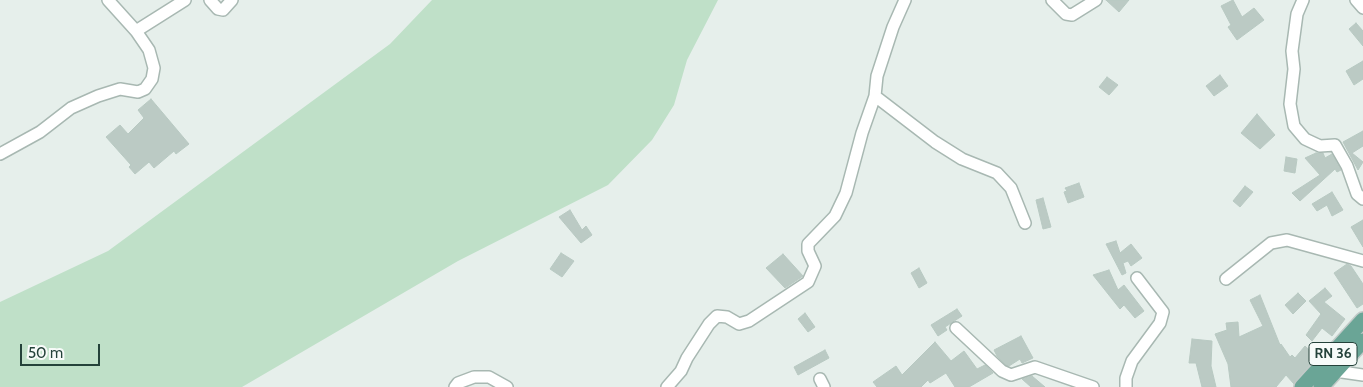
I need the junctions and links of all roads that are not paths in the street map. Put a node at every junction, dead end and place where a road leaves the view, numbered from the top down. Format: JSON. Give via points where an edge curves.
{"nodes":[{"id":1,"x":108,"y":0,"type":"edge"},
{"id":2,"x":186,"y":0,"type":"edge"},
{"id":3,"x":210,"y":0,"type":"edge"},
{"id":4,"x":232,"y":0,"type":"edge"},
{"id":5,"x":905,"y":0,"type":"edge"},
{"id":6,"x":1052,"y":0,"type":"edge"},
{"id":7,"x":1096,"y":0,"type":"edge"},
{"id":8,"x":1303,"y":0,"type":"edge"},
{"id":9,"x":1356,"y":0,"type":"edge"},
{"id":10,"x":1363,"y":8,"type":"edge"},
{"id":11,"x":136,"y":31,"type":"junction"},
{"id":12,"x":875,"y":96,"type":"junction"},
{"id":13,"x":0,"y":154,"type":"edge"},
{"id":14,"x":1363,"y":199,"type":"edge"},
{"id":15,"x":1025,"y":223,"type":"dead end"},
{"id":16,"x":1363,"y":261,"type":"edge"},
{"id":17,"x":1137,"y":278,"type":"dead end"},
{"id":18,"x":1226,"y":279,"type":"dead end"},
{"id":19,"x":1363,"y":320,"type":"edge"},
{"id":20,"x":956,"y":328,"type":"dead end"},
{"id":21,"x":1363,"y":341,"type":"edge"},
{"id":22,"x":1335,"y":371,"type":"junction"},
{"id":23,"x":1363,"y":375,"type":"edge"},
{"id":24,"x":455,"y":387,"type":"edge"},
{"id":25,"x":507,"y":387,"type":"edge"},
{"id":26,"x":667,"y":387,"type":"edge"},
{"id":27,"x":1093,"y":387,"type":"edge"},
{"id":28,"x":1126,"y":387,"type":"edge"},
{"id":29,"x":1302,"y":387,"type":"edge"},
{"id":30,"x":1321,"y":387,"type":"edge"}],
"edges":[{"from":1,"to":11,"type":"street"},
{"from":2,"to":11,"type":"street"},
{"from":3,"to":4,"type":"street","via":[[223,10]]},
{"from":5,"to":12,"type":"street","via":[[877,76]]},
{"from":6,"to":7,"type":"street","via":[[1066,14],[1072,15]]},
{"from":8,"to":14,"type":"street","via":[[1296,14],[1292,51],[1294,68],[1290,104],[1294,126],[1313,143],[1334,145],[1347,166],[1356,194]]},
{"from":9,"to":10,"type":"street"},
{"from":11,"to":13,"type":"street","via":[[149,50],[154,68],[145,89],[138,92],[120,89],[71,108],[40,132]]},
{"from":12,"to":15,"type":"street","via":[[955,155],[997,173],[1010,188]]},
{"from":12,"to":26,"type":"street","via":[[846,193],[835,216],[808,244],[815,266],[808,282],[749,321],[739,324],[717,316]]},
{"from":16,"to":18,"type":"street","via":[[1287,240],[1271,243]]},
{"from":17,"to":28,"type":"street","via":[[1163,312],[1160,323],[1132,361]]},
{"from":19,"to":29,"type":"main road","number":"RN 36"},
{"from":20,"to":27,"type":"street","via":[[1002,371],[1011,375],[1035,367]]},
{"from":21,"to":22,"type":"main road","number":"RN 36"},
{"from":22,"to":23,"type":"street"},
{"from":22,"to":30,"type":"main road","number":"RN 36"},
{"from":24,"to":25,"type":"street","via":[[458,382],[474,377],[489,377]]}]}
